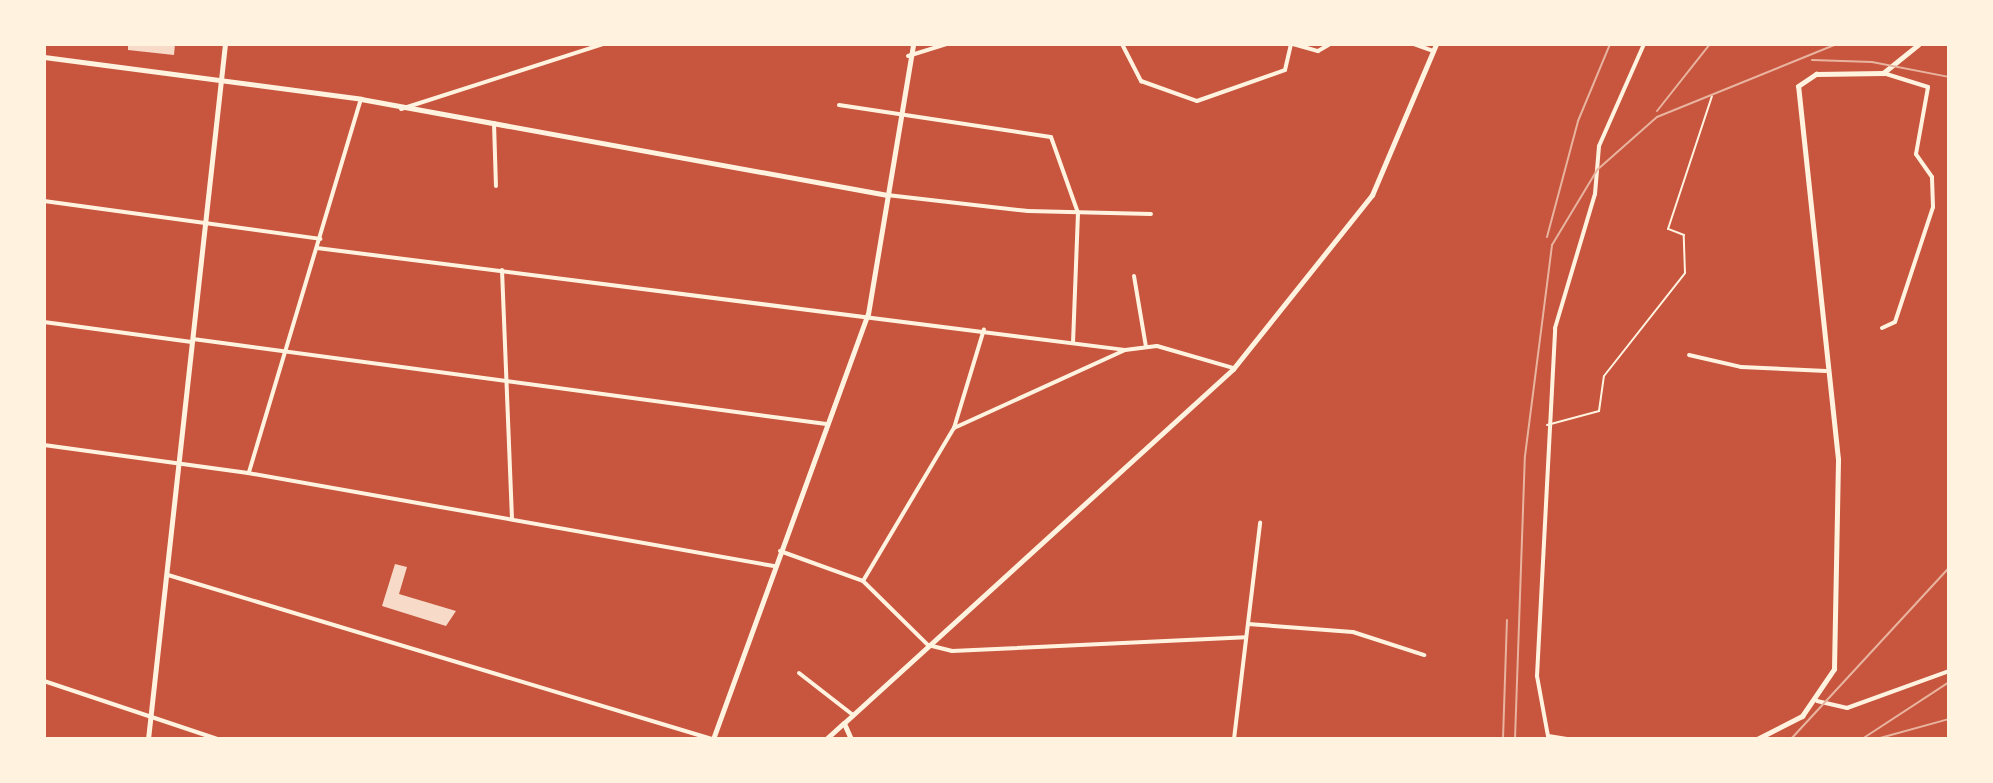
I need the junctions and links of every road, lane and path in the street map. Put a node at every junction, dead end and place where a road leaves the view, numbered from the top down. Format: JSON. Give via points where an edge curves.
{"nodes":[{"id":1,"x":225,"y":44,"type":"edge"},
{"id":2,"x":603,"y":44,"type":"edge"},
{"id":3,"x":913,"y":44,"type":"edge"},
{"id":4,"x":947,"y":44,"type":"edge"},
{"id":5,"x":1122,"y":44,"type":"edge"},
{"id":6,"x":1292,"y":44,"type":"edge"},
{"id":7,"x":1330,"y":44,"type":"edge"},
{"id":8,"x":1414,"y":44,"type":"edge"},
{"id":9,"x":1436,"y":44,"type":"edge"},
{"id":10,"x":1644,"y":44,"type":"edge"},
{"id":11,"x":1919,"y":44,"type":"edge"},
{"id":12,"x":1433,"y":51,"type":"junction"},
{"id":13,"x":908,"y":56,"type":"junction"},
{"id":14,"x":44,"y":57,"type":"edge"},
{"id":15,"x":1883,"y":73,"type":"junction"},
{"id":16,"x":223,"y":78,"type":"junction"},
{"id":17,"x":1712,"y":96,"type":"dead end"},
{"id":18,"x":361,"y":99,"type":"junction"},
{"id":19,"x":839,"y":105,"type":"dead end"},
{"id":20,"x":401,"y":109,"type":"junction"},
{"id":21,"x":898,"y":116,"type":"junction"},
{"id":22,"x":494,"y":123,"type":"junction"},
{"id":23,"x":496,"y":186,"type":"dead end"},
{"id":24,"x":887,"y":195,"type":"junction"},
{"id":25,"x":44,"y":201,"type":"edge"},
{"id":26,"x":1078,"y":214,"type":"junction"},
{"id":27,"x":1151,"y":214,"type":"dead end"},
{"id":28,"x":204,"y":223,"type":"junction"},
{"id":29,"x":320,"y":239,"type":"junction"},
{"id":30,"x":317,"y":248,"type":"junction"},
{"id":31,"x":502,"y":270,"type":"junction"},
{"id":32,"x":1134,"y":276,"type":"dead end"},
{"id":33,"x":868,"y":314,"type":"junction"},
{"id":34,"x":44,"y":322,"type":"edge"},
{"id":35,"x":1882,"y":328,"type":"dead end"},
{"id":36,"x":984,"y":329,"type":"junction"},
{"id":37,"x":192,"y":341,"type":"junction"},
{"id":38,"x":1073,"y":341,"type":"junction"},
{"id":39,"x":1146,"y":347,"type":"junction"},
{"id":40,"x":1125,"y":350,"type":"junction"},
{"id":41,"x":286,"y":352,"type":"junction"},
{"id":42,"x":1689,"y":355,"type":"dead end"},
{"id":43,"x":1233,"y":369,"type":"junction"},
{"id":44,"x":1826,"y":371,"type":"junction"},
{"id":45,"x":507,"y":382,"type":"junction"},
{"id":46,"x":826,"y":424,"type":"junction"},
{"id":47,"x":1547,"y":425,"type":"junction"},
{"id":48,"x":954,"y":428,"type":"junction"},
{"id":49,"x":44,"y":445,"type":"edge"},
{"id":50,"x":180,"y":461,"type":"junction"},
{"id":51,"x":248,"y":473,"type":"junction"},
{"id":52,"x":512,"y":518,"type":"junction"},
{"id":53,"x":1260,"y":523,"type":"dead end"},
{"id":54,"x":780,"y":551,"type":"junction"},
{"id":55,"x":774,"y":566,"type":"junction"},
{"id":56,"x":168,"y":575,"type":"junction"},
{"id":57,"x":863,"y":581,"type":"junction"},
{"id":58,"x":1248,"y":624,"type":"junction"},
{"id":59,"x":1246,"y":637,"type":"junction"},
{"id":60,"x":928,"y":645,"type":"junction"},
{"id":61,"x":1424,"y":655,"type":"dead end"},
{"id":62,"x":1949,"y":671,"type":"edge"},
{"id":63,"x":799,"y":673,"type":"dead end"},
{"id":64,"x":44,"y":681,"type":"edge"},
{"id":65,"x":1817,"y":701,"type":"junction"},
{"id":66,"x":853,"y":715,"type":"junction"},
{"id":67,"x":151,"y":717,"type":"junction"},
{"id":68,"x":844,"y":723,"type":"junction"},
{"id":69,"x":148,"y":739,"type":"edge"},
{"id":70,"x":217,"y":739,"type":"edge"},
{"id":71,"x":713,"y":739,"type":"edge"},
{"id":72,"x":826,"y":739,"type":"edge"},
{"id":73,"x":851,"y":739,"type":"edge"},
{"id":74,"x":1234,"y":739,"type":"edge"},
{"id":75,"x":1567,"y":739,"type":"edge"},
{"id":76,"x":1757,"y":739,"type":"edge"}],
"edges":[{"from":1,"to":16,"type":"street"},
{"from":2,"to":20,"type":"street"},
{"from":3,"to":13,"type":"street"},
{"from":4,"to":13,"type":"street"},
{"from":5,"to":6,"type":"street","via":[[1141,81],[1197,101],[1285,70]]},
{"from":6,"to":7,"type":"street","via":[[1318,51]]},
{"from":8,"to":12,"type":"street"},
{"from":9,"to":12,"type":"street"},
{"from":10,"to":47,"type":"street","via":[[1599,146],[1595,194],[1555,328]]},
{"from":11,"to":15,"type":"street"},
{"from":12,"to":43,"type":"street","via":[[1372,195]]},
{"from":13,"to":21,"type":"street"},
{"from":14,"to":16,"type":"street"},
{"from":15,"to":35,"type":"street","via":[[1928,87],[1916,154],[1932,177],[1933,207],[1895,322]]},
{"from":15,"to":44,"type":"street","via":[[1816,74],[1798,86]]},
{"from":16,"to":18,"type":"street"},
{"from":16,"to":28,"type":"street"},
{"from":17,"to":47,"type":"lane","via":[[1668,229],[1684,235],[1685,273],[1604,376],[1599,411]]},
{"from":18,"to":20,"type":"street"},
{"from":18,"to":29,"type":"street"},
{"from":19,"to":21,"type":"street"},
{"from":20,"to":22,"type":"street"},
{"from":21,"to":24,"type":"street"},
{"from":21,"to":26,"type":"street","via":[[1051,137]]},
{"from":22,"to":23,"type":"street"},
{"from":22,"to":24,"type":"street"},
{"from":24,"to":26,"type":"street"},
{"from":24,"to":33,"type":"street"},
{"from":25,"to":28,"type":"street"},
{"from":26,"to":27,"type":"street"},
{"from":26,"to":38,"type":"street"},
{"from":28,"to":29,"type":"street"},
{"from":28,"to":37,"type":"street"},
{"from":29,"to":30,"type":"street"},
{"from":30,"to":31,"type":"street"},
{"from":30,"to":41,"type":"street"},
{"from":31,"to":33,"type":"street"},
{"from":31,"to":45,"type":"street"},
{"from":32,"to":39,"type":"street"},
{"from":33,"to":36,"type":"street"},
{"from":33,"to":46,"type":"street"},
{"from":34,"to":37,"type":"street"},
{"from":36,"to":38,"type":"street"},
{"from":36,"to":48,"type":"street"},
{"from":37,"to":41,"type":"street"},
{"from":37,"to":50,"type":"street"},
{"from":38,"to":40,"type":"street"},
{"from":39,"to":40,"type":"street"},
{"from":39,"to":43,"type":"street"},
{"from":40,"to":48,"type":"street"},
{"from":41,"to":45,"type":"street"},
{"from":41,"to":51,"type":"street"},
{"from":42,"to":44,"type":"street","via":[[1741,367]]},
{"from":43,"to":60,"type":"street"},
{"from":44,"to":65,"type":"street","via":[[1841,514],[1834,669]]},
{"from":45,"to":46,"type":"street"},
{"from":45,"to":52,"type":"street"},
{"from":46,"to":54,"type":"street"},
{"from":47,"to":75,"type":"street","via":[[1537,676],[1548,736]]},
{"from":48,"to":57,"type":"street"},
{"from":49,"to":50,"type":"street"},
{"from":50,"to":51,"type":"street"},
{"from":50,"to":56,"type":"street"},
{"from":51,"to":52,"type":"street"},
{"from":52,"to":55,"type":"street"},
{"from":53,"to":58,"type":"street"},
{"from":54,"to":55,"type":"street"},
{"from":54,"to":57,"type":"street"},
{"from":55,"to":71,"type":"street"},
{"from":56,"to":67,"type":"street"},
{"from":56,"to":71,"type":"street"},
{"from":57,"to":60,"type":"street"},
{"from":58,"to":59,"type":"street"},
{"from":58,"to":61,"type":"street","via":[[1353,632]]},
{"from":59,"to":60,"type":"street","via":[[999,651]]},
{"from":59,"to":74,"type":"street"},
{"from":60,"to":66,"type":"street"},
{"from":62,"to":65,"type":"street","via":[[1847,708]]},
{"from":63,"to":66,"type":"street"},
{"from":64,"to":67,"type":"street"},
{"from":65,"to":76,"type":"street"},
{"from":66,"to":68,"type":"street"},
{"from":67,"to":69,"type":"street"},
{"from":67,"to":70,"type":"street"},
{"from":68,"to":72,"type":"street"},
{"from":68,"to":73,"type":"street"}]}
